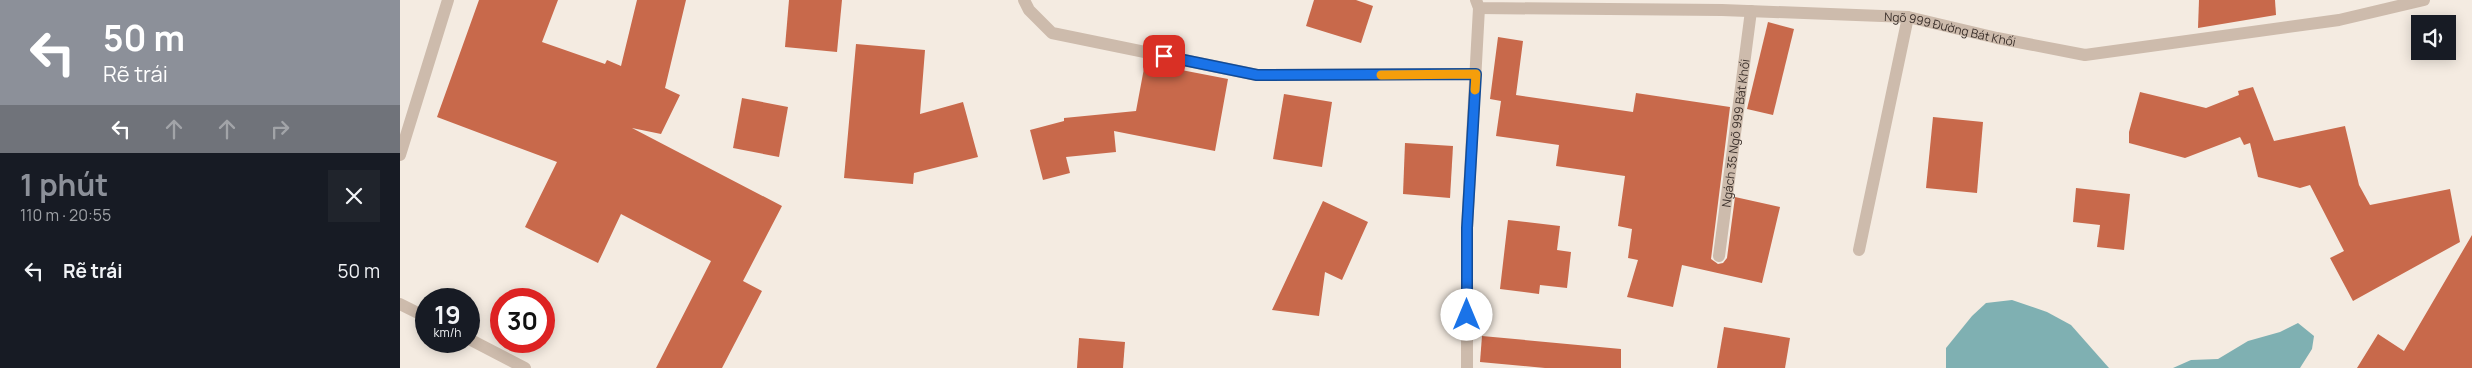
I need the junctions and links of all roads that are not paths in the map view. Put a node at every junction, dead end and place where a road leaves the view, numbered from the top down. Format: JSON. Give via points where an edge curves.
{"nodes":[{"id":1,"x":448,"y":0,"type":"edge"},
{"id":2,"x":1024,"y":0,"type":"edge"},
{"id":3,"x":2424,"y":0,"type":"edge"},
{"id":4,"x":1478,"y":4,"type":"edge"},
{"id":5,"x":1751,"y":11,"type":"junction"},
{"id":6,"x":1908,"y":17,"type":"junction"},
{"id":7,"x":1476,"y":74,"type":"junction"},
{"id":8,"x":400,"y":155,"type":"edge"},
{"id":9,"x":1859,"y":250,"type":"dead end"},
{"id":10,"x":1719,"y":256,"type":"dead end"},
{"id":11,"x":400,"y":304,"type":"edge"},
{"id":12,"x":415,"y":312,"type":"edge"},
{"id":13,"x":480,"y":345,"type":"edge"},
{"id":14,"x":525,"y":368,"type":"edge"},
{"id":15,"x":1467,"y":368,"type":"edge"}],
"edges":[{"from":1,"to":8,"type":"street"},
{"from":2,"to":7,"type":"street","via":[[1029,10],[1052,33],[1257,75]]},
{"from":3,"to":6,"type":"street","name":"Ngõ 999 Đường Bát Khối","via":[[2339,20],[2085,55]]},
{"from":4,"to":5,"type":"street","name":"Ngõ 999 Đường Bát Khối"},
{"from":4,"to":7,"type":"street"},
{"from":5,"to":6,"type":"street","name":"Ngõ 999 Đường Bát Khối"},
{"from":5,"to":10,"type":"street","name":"Ngách 35 Ngõ 999 Bát Khối"},
{"from":6,"to":9,"type":"street"},
{"from":7,"to":15,"type":"street","via":[[1467,228]]},
{"from":11,"to":12,"type":"street"},
{"from":13,"to":14,"type":"street"}]}
